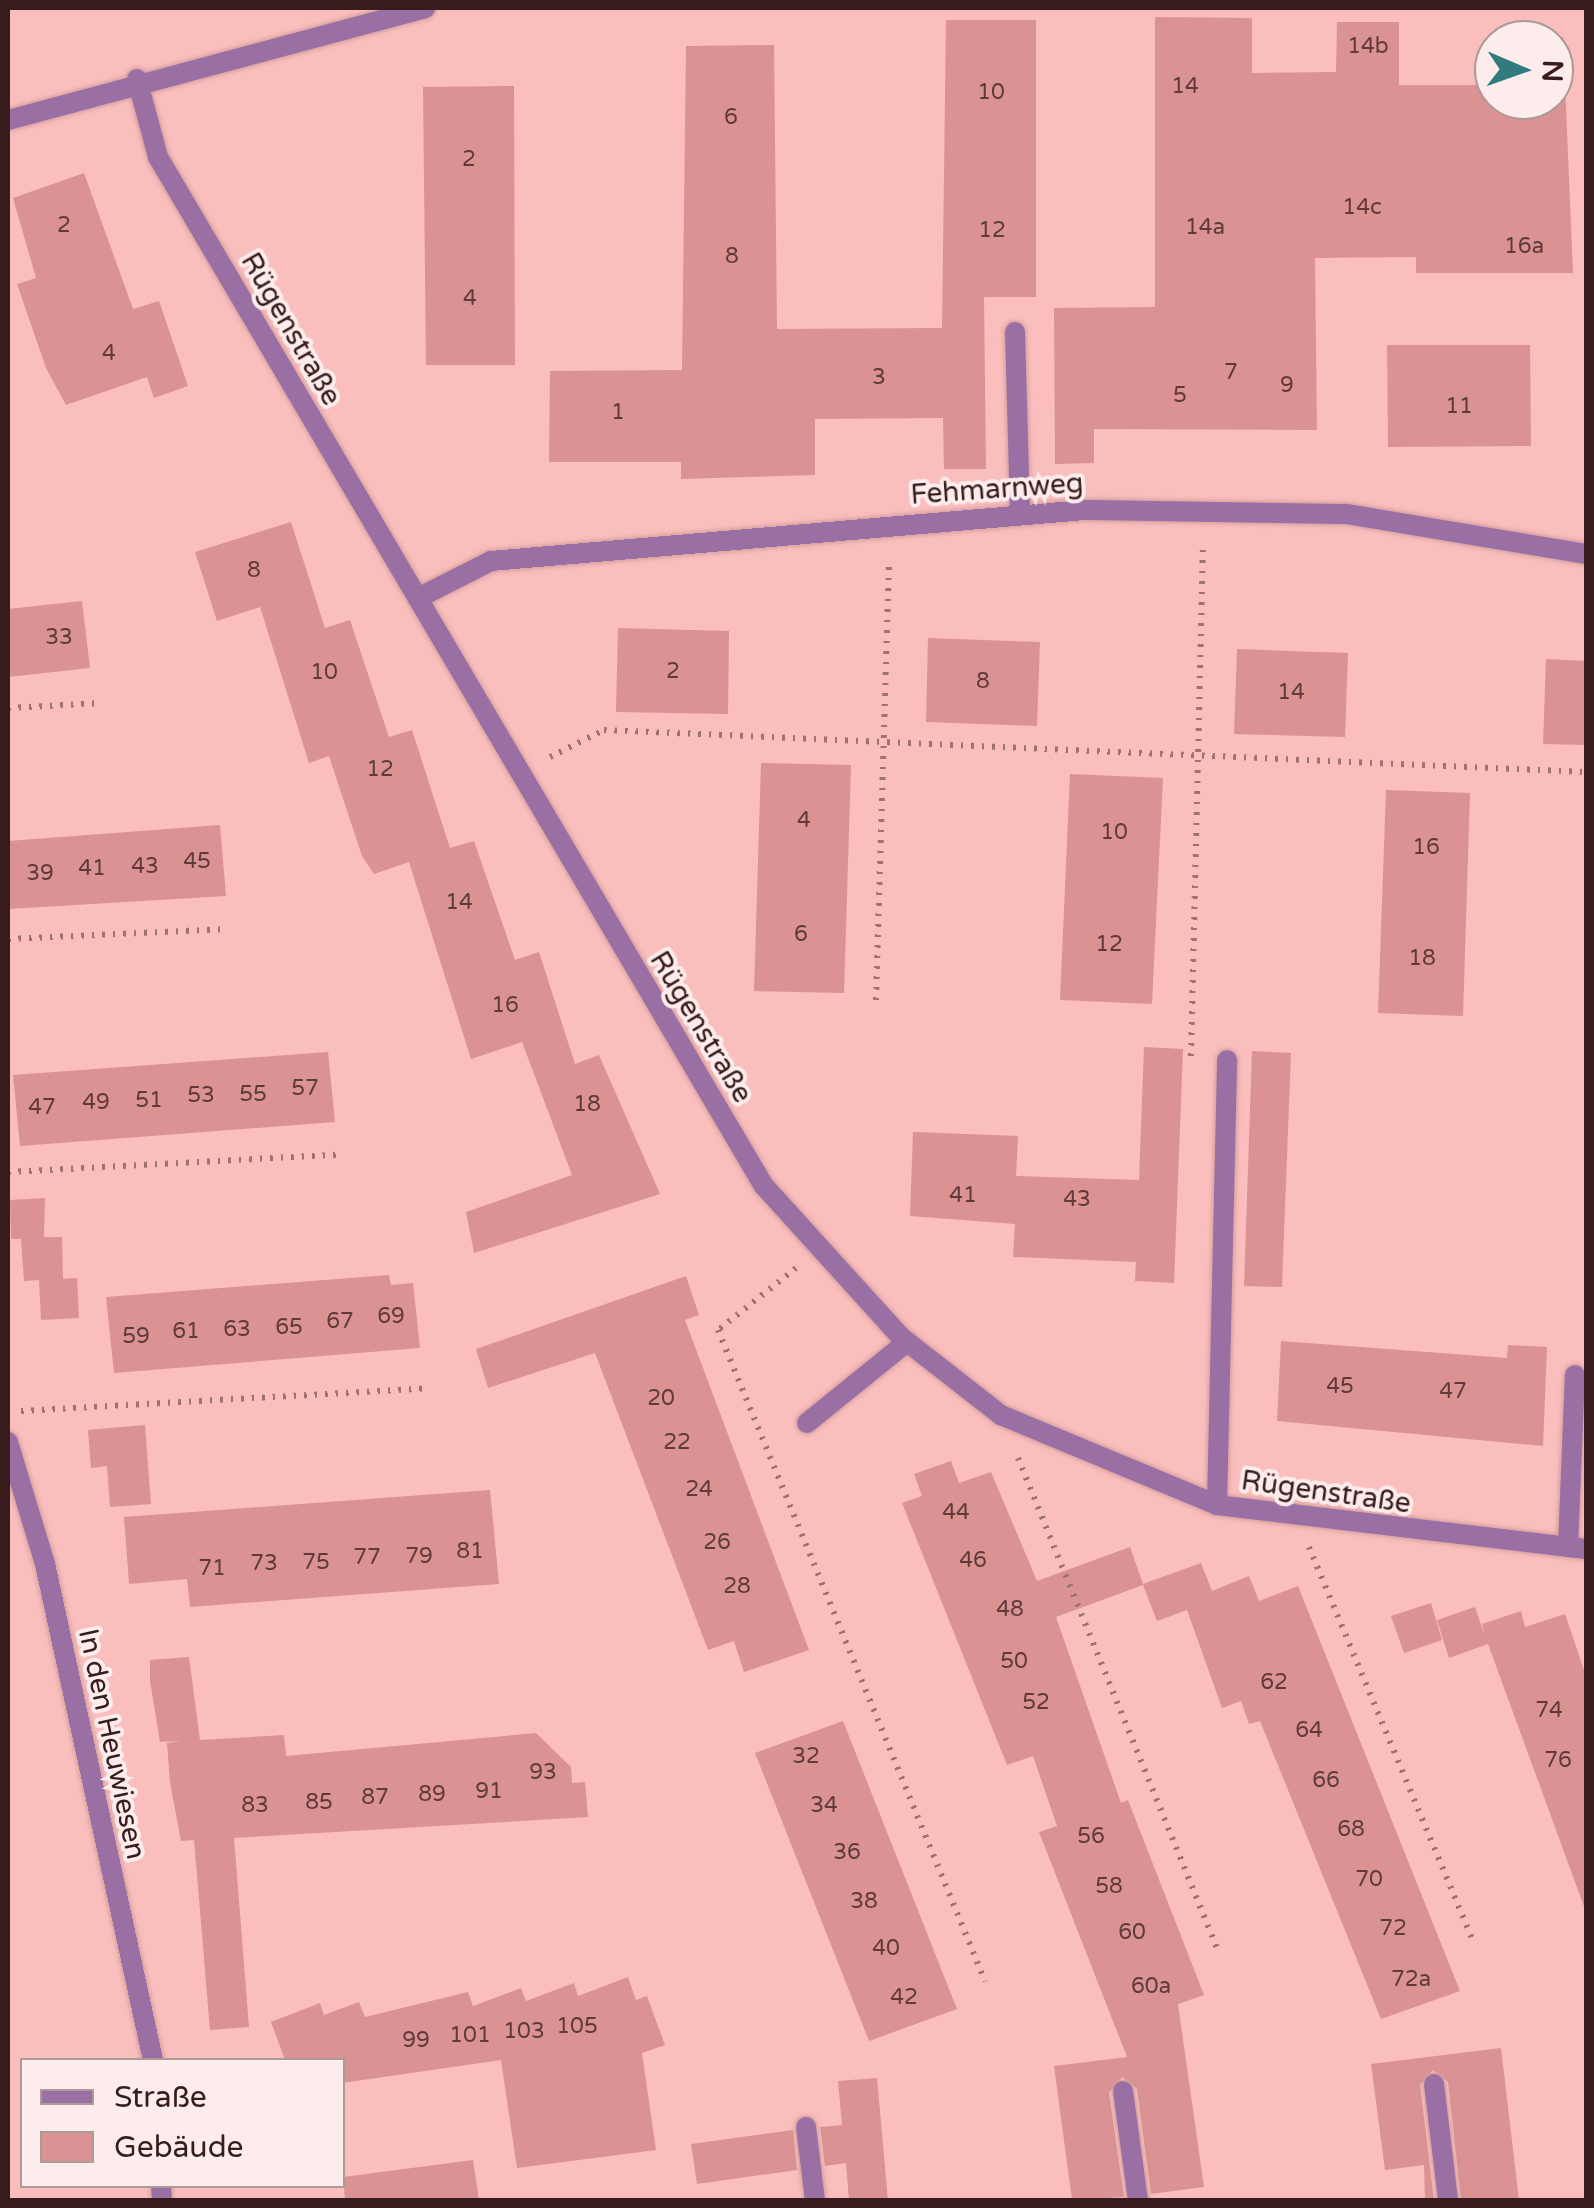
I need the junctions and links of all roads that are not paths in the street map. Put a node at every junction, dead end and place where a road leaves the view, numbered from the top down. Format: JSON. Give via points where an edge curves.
{"nodes":[{"id":1,"x":425,"y":8,"type":"edge"},
{"id":2,"x":138,"y":79,"type":"junction"},
{"id":3,"x":8,"y":120,"type":"edge"},
{"id":4,"x":1015,"y":332,"type":"dead end"},
{"id":5,"x":1020,"y":514,"type":"junction"},
{"id":6,"x":1586,"y":554,"type":"edge"},
{"id":7,"x":418,"y":598,"type":"junction"},
{"id":8,"x":1227,"y":1060,"type":"road end"},
{"id":9,"x":907,"y":1342,"type":"junction"},
{"id":10,"x":1576,"y":1375,"type":"dead end"},
{"id":11,"x":807,"y":1423,"type":"dead end"},
{"id":12,"x":8,"y":1442,"type":"edge"},
{"id":13,"x":1217,"y":1505,"type":"junction"},
{"id":14,"x":1577,"y":1548,"type":"edge"},
{"id":15,"x":153,"y":2058,"type":"edge"},
{"id":16,"x":1434,"y":2084,"type":"dead end"},
{"id":17,"x":1123,"y":2091,"type":"dead end"},
{"id":18,"x":806,"y":2127,"type":"dead end"},
{"id":19,"x":816,"y":2200,"type":"edge"},
{"id":20,"x":1138,"y":2200,"type":"edge"},
{"id":21,"x":1448,"y":2200,"type":"edge"}],
"edges":[{"from":1,"to":2,"type":"street"},
{"from":2,"to":3,"type":"street"},
{"from":2,"to":7,"type":"street","name":"Rügenstraße","via":[[158,157]]},
{"from":4,"to":5,"type":"street"},
{"from":5,"to":6,"type":"street","name":"Fehmarnweg","via":[[1347,514]]},
{"from":5,"to":7,"type":"street","name":"Fehmarnweg","via":[[491,561]]},
{"from":7,"to":9,"type":"street","name":"Rügenstraße","via":[[764,1186]]},
{"from":8,"to":13,"type":"street"},
{"from":9,"to":11,"type":"street"},
{"from":9,"to":13,"type":"street","name":"Rügenstraße","via":[[1001,1415]]},
{"from":10,"to":14,"type":"street"},
{"from":12,"to":15,"type":"street","name":"In den Heuwiesen","via":[[45,1564]]},
{"from":13,"to":14,"type":"street","name":"Rügenstraße"},
{"from":16,"to":21,"type":"street"},
{"from":17,"to":20,"type":"street"},
{"from":18,"to":19,"type":"street"}]}
